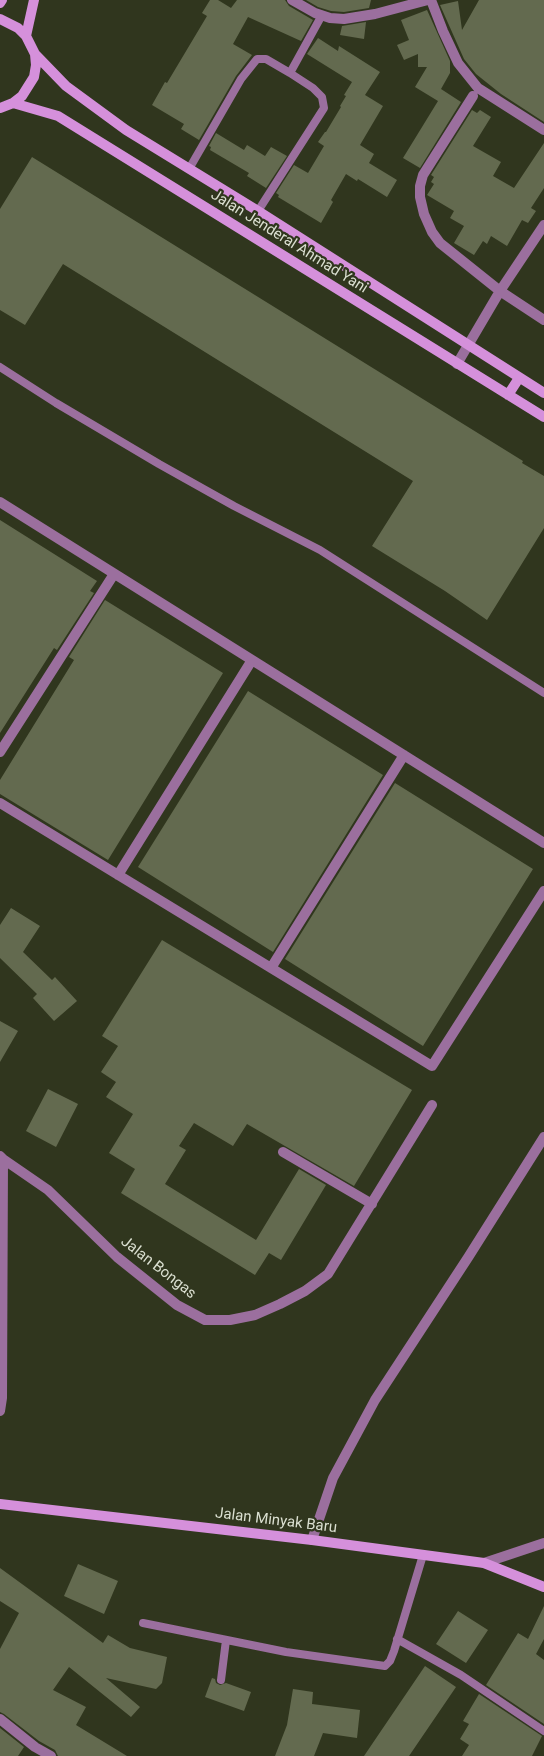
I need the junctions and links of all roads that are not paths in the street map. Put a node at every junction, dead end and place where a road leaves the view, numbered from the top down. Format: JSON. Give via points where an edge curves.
{"nodes":[{"id":1,"x":34,"y":0,"type":"edge"},
{"id":2,"x":292,"y":0,"type":"edge"},
{"id":3,"x":430,"y":0,"type":"edge"},
{"id":4,"x":322,"y":15,"type":"junction"},
{"id":5,"x":0,"y":19,"type":"edge"},
{"id":6,"x":26,"y":36,"type":"junction"},
{"id":7,"x":35,"y":54,"type":"junction"},
{"id":8,"x":290,"y":73,"type":"junction"},
{"id":9,"x":473,"y":96,"type":"dead end"},
{"id":10,"x":13,"y":103,"type":"junction"},
{"id":11,"x":0,"y":108,"type":"edge"},
{"id":12,"x":544,"y":130,"type":"edge"},
{"id":13,"x":190,"y":169,"type":"junction"},
{"id":14,"x":258,"y":211,"type":"junction"},
{"id":15,"x":544,"y":225,"type":"edge"},
{"id":16,"x":498,"y":295,"type":"junction"},
{"id":17,"x":544,"y":320,"type":"edge"},
{"id":18,"x":468,"y":345,"type":"junction"},
{"id":19,"x":457,"y":364,"type":"junction"},
{"id":20,"x":0,"y":367,"type":"edge"},
{"id":21,"x":519,"y":378,"type":"junction"},
{"id":22,"x":544,"y":394,"type":"edge"},
{"id":23,"x":508,"y":395,"type":"junction"},
{"id":24,"x":544,"y":418,"type":"edge"},
{"id":25,"x":0,"y":502,"type":"edge"},
{"id":26,"x":114,"y":574,"type":"junction"},
{"id":27,"x":252,"y":660,"type":"junction"},
{"id":28,"x":544,"y":693,"type":"edge"},
{"id":29,"x":0,"y":752,"type":"edge"},
{"id":30,"x":404,"y":755,"type":"junction"},
{"id":31,"x":0,"y":803,"type":"edge"},
{"id":32,"x":544,"y":843,"type":"edge"},
{"id":33,"x":118,"y":875,"type":"junction"},
{"id":34,"x":544,"y":891,"type":"edge"},
{"id":35,"x":271,"y":968,"type":"junction"},
{"id":36,"x":432,"y":1105,"type":"dead end"},
{"id":37,"x":544,"y":1137,"type":"edge"},
{"id":38,"x":283,"y":1152,"type":"dead end"},
{"id":39,"x":1,"y":1158,"type":"edge"},
{"id":40,"x":372,"y":1204,"type":"junction"},
{"id":41,"x":0,"y":1411,"type":"edge"},
{"id":42,"x":0,"y":1504,"type":"edge"},
{"id":43,"x":312,"y":1540,"type":"junction"},
{"id":44,"x":544,"y":1543,"type":"edge"},
{"id":45,"x":423,"y":1555,"type":"junction"},
{"id":46,"x":484,"y":1563,"type":"junction"},
{"id":47,"x":544,"y":1587,"type":"edge"},
{"id":48,"x":143,"y":1623,"type":"dead end"},
{"id":49,"x":397,"y":1639,"type":"junction"},
{"id":50,"x":226,"y":1640,"type":"junction"},
{"id":51,"x":221,"y":1680,"type":"dead end"},
{"id":52,"x":0,"y":1719,"type":"edge"},
{"id":53,"x":544,"y":1732,"type":"edge"},
{"id":54,"x":51,"y":1756,"type":"edge"}],
"edges":[{"from":1,"to":6,"type":"main road"},
{"from":2,"to":4,"type":"street"},
{"from":3,"to":4,"type":"street","via":[[358,18]]},
{"from":3,"to":12,"type":"street","via":[[458,63],[478,88]]},
{"from":4,"to":8,"type":"lane"},
{"from":5,"to":6,"type":"main road"},
{"from":6,"to":7,"type":"main road"},
{"from":7,"to":10,"type":"main road","via":[[34,77],[22,96]]},
{"from":7,"to":13,"type":"main road","name":"Jalan Jenderal Ahmad Yani","via":[[66,86],[126,130]]},
{"from":8,"to":13,"type":"lane","via":[[266,59],[257,59]]},
{"from":8,"to":14,"type":"lane","via":[[322,96],[324,108]]},
{"from":9,"to":16,"type":"street","via":[[423,175],[420,197],[424,214],[440,243]]},
{"from":10,"to":11,"type":"main road"},
{"from":10,"to":19,"type":"main road","name":"Jalan Jenderal Ahmad Yani","via":[[58,116]]},
{"from":13,"to":14,"type":"main road","name":"Jalan Jenderal Ahmad Yani"},
{"from":14,"to":18,"type":"main road","name":"Jalan Jenderal Ahmad Yani"},
{"from":15,"to":16,"type":"street"},
{"from":16,"to":17,"type":"street"},
{"from":16,"to":18,"type":"street"},
{"from":18,"to":19,"type":"street"},
{"from":18,"to":21,"type":"main road","name":"Jalan Jenderal Ahmad Yani"},
{"from":19,"to":23,"type":"main road","name":"Jalan Jenderal Ahmad Yani"},
{"from":20,"to":28,"type":"lane","via":[[159,464],[320,550]]},
{"from":21,"to":22,"type":"main road","name":"Jalan Jenderal Ahmad Yani"},
{"from":21,"to":23,"type":"main road"},
{"from":23,"to":24,"type":"main road","name":"Jalan Jenderal Ahmad Yani"},
{"from":25,"to":26,"type":"street"},
{"from":26,"to":27,"type":"street"},
{"from":26,"to":29,"type":"street"},
{"from":27,"to":30,"type":"street"},
{"from":27,"to":33,"type":"street"},
{"from":30,"to":32,"type":"street"},
{"from":30,"to":35,"type":"street"},
{"from":31,"to":33,"type":"street"},
{"from":33,"to":35,"type":"street"},
{"from":34,"to":35,"type":"street","via":[[432,1066]]},
{"from":36,"to":40,"type":"street","name":"Jalan Bongas"},
{"from":37,"to":43,"type":"street","via":[[375,1400],[333,1478]]},
{"from":38,"to":40,"type":"street"},
{"from":39,"to":40,"type":"street","name":"Jalan Bongas","via":[[48,1190],[117,1257],[177,1305],[205,1320],[255,1315],[305,1291],[328,1274]]},
{"from":39,"to":41,"type":"street"},
{"from":42,"to":43,"type":"main road","name":"Jalan Minyak Baru"},
{"from":43,"to":45,"type":"main road","name":"Jalan Minyak Baru"},
{"from":44,"to":46,"type":"street"},
{"from":45,"to":46,"type":"main road","name":"Jalan Minyak Baru"},
{"from":45,"to":49,"type":"lane"},
{"from":46,"to":47,"type":"main road","name":"Jalan Minyak Baru"},
{"from":48,"to":50,"type":"lane"},
{"from":49,"to":50,"type":"lane","via":[[390,1661],[385,1666]]},
{"from":49,"to":53,"type":"lane","via":[[461,1675]]},
{"from":50,"to":51,"type":"lane"},
{"from":52,"to":54,"type":"street"}]}
